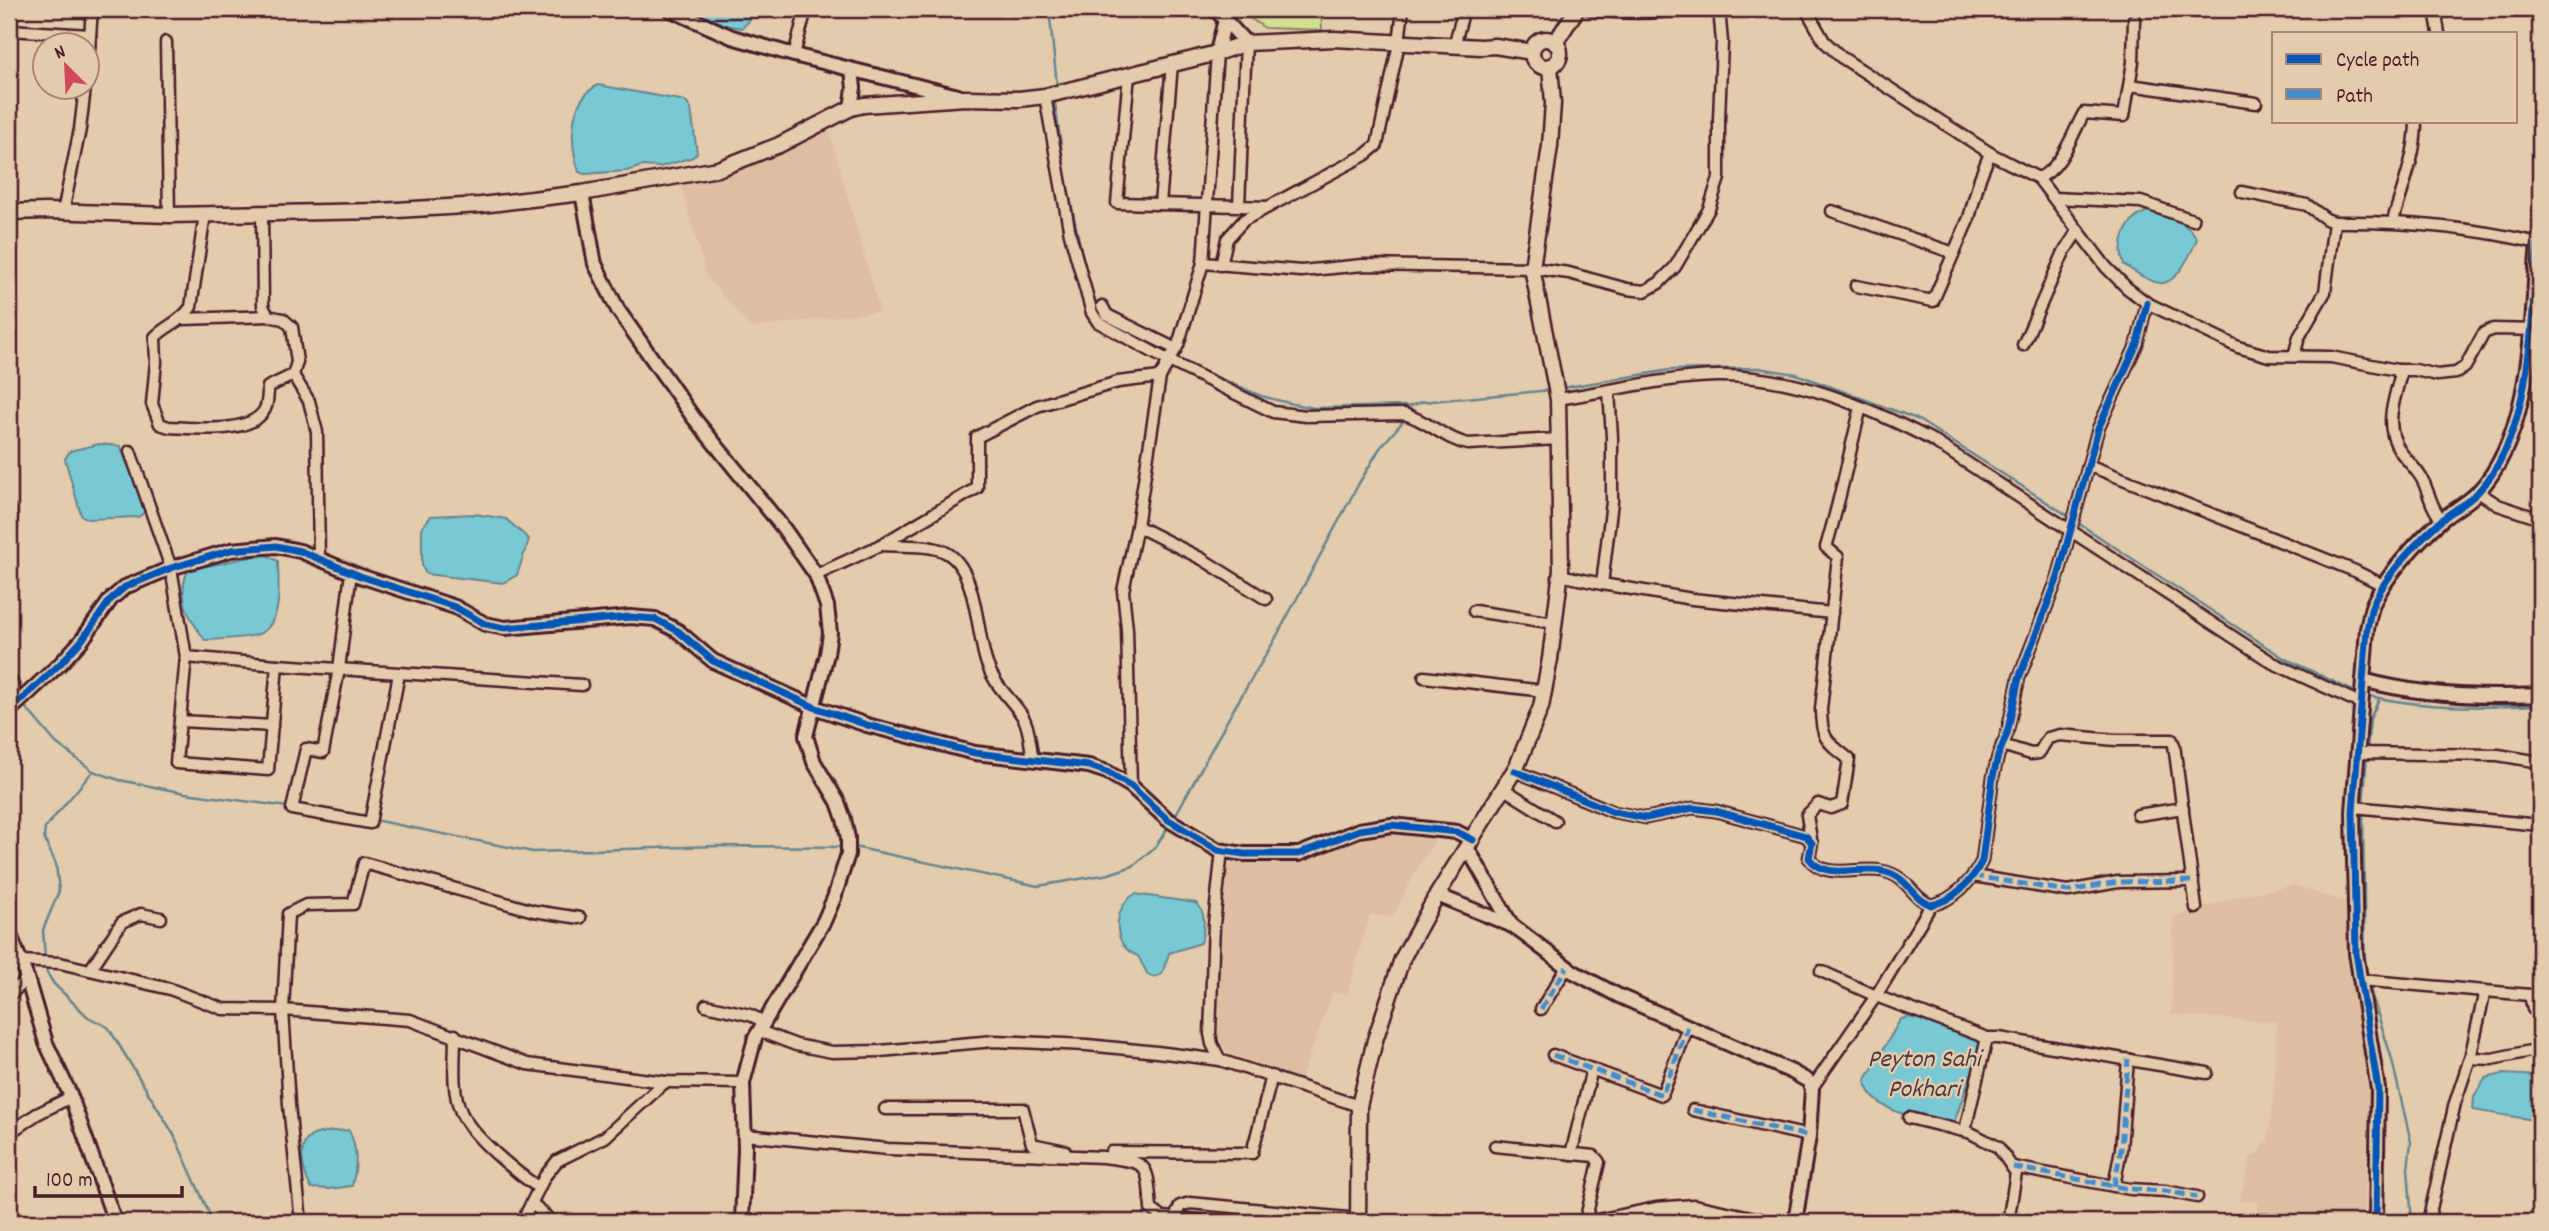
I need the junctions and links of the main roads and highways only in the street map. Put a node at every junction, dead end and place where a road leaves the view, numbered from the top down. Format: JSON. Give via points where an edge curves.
{"nodes":[{"id":1,"x":1577,"y":9,"type":"edge"},
{"id":2,"x":1555,"y":43,"type":"junction"},
{"id":3,"x":1532,"y":51,"type":"junction"},
{"id":4,"x":1550,"y":66,"type":"junction"},
{"id":5,"x":9,"y":212,"type":"edge"},
{"id":6,"x":1358,"y":1221,"type":"edge"},
{"id":7,"x":1597,"y":1222,"type":"edge"},
{"id":8,"x":1765,"y":1222,"type":"edge"}],
"edges":[{"from":1,"to":2,"type":"main road"},
{"from":2,"to":3,"type":"main road","via":[[1541,40]]},
{"from":2,"to":4,"type":"main road","via":[[1559,57]]},
{"from":3,"to":4,"type":"main road","via":[[1538,65]]},
{"from":3,"to":5,"type":"main road","via":[[1334,39],[1246,43],[1045,96],[850,108],[779,145],[718,169],[481,205],[169,215]]},
{"from":4,"to":6,"type":"main road","via":[[1550,145],[1532,268],[1557,395],[1559,439],[1560,575],[1544,691],[1514,771],[1402,959],[1359,1106]]},
{"from":7,"to":8,"type":"main road","via":[[1694,1207]]}]}
